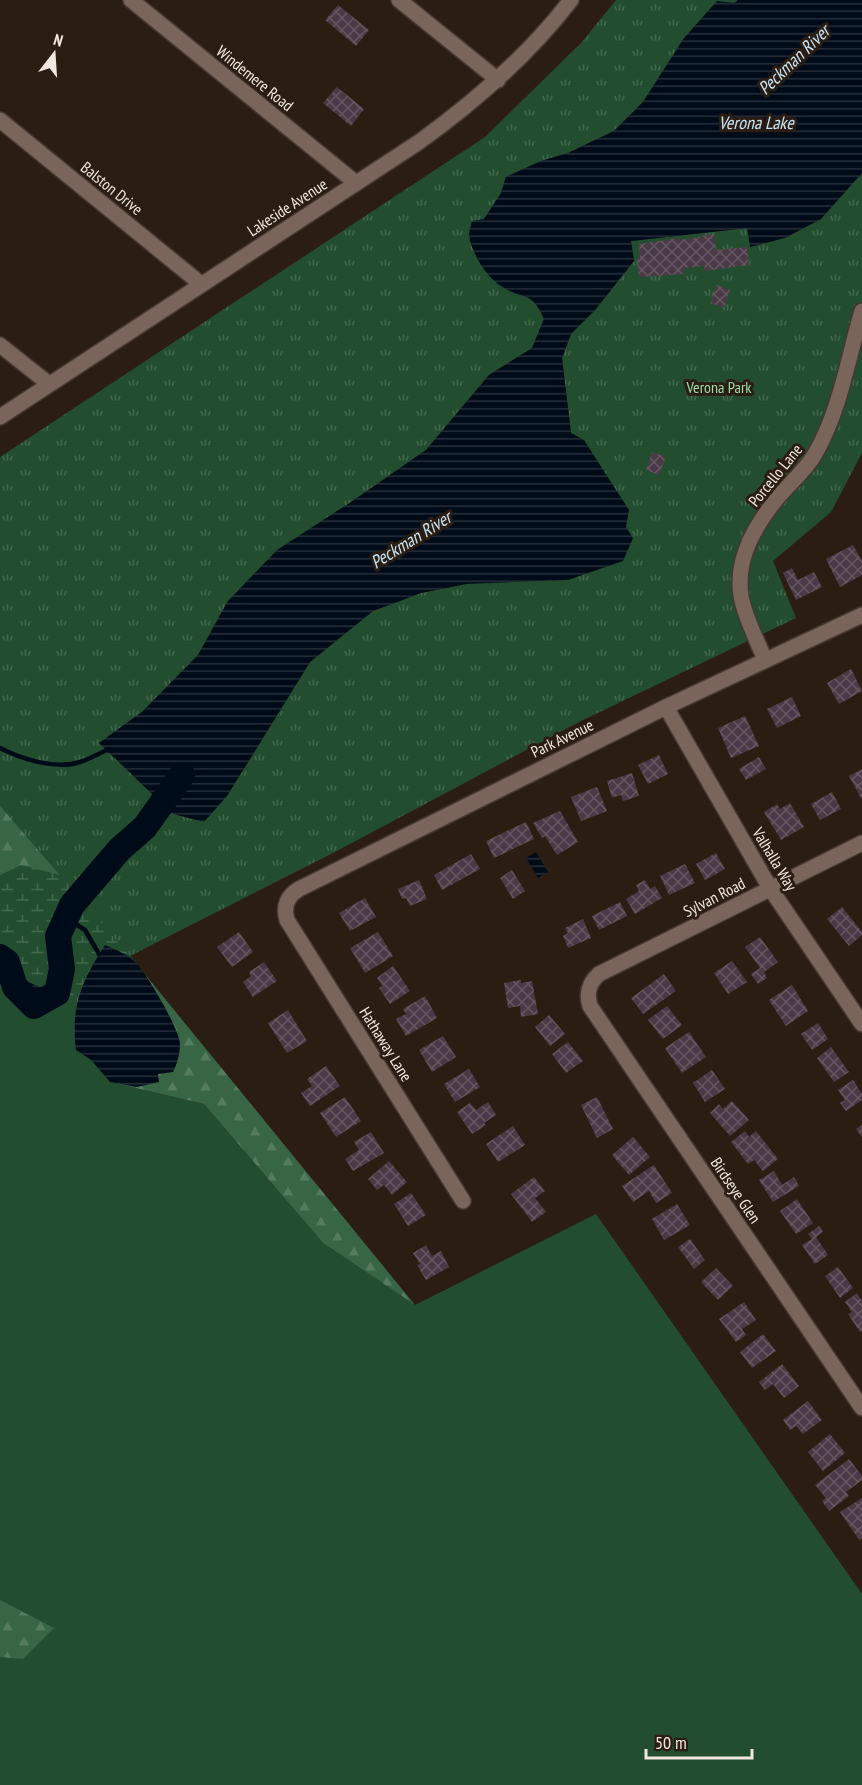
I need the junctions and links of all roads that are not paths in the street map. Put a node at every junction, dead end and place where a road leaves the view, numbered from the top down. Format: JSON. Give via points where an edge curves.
{"nodes":[{"id":1,"x":131,"y":0,"type":"edge"},
{"id":2,"x":399,"y":0,"type":"edge"},
{"id":3,"x":571,"y":0,"type":"edge"},
{"id":4,"x":498,"y":80,"type":"junction"},
{"id":5,"x":0,"y":120,"type":"edge"},
{"id":6,"x":356,"y":183,"type":"junction"},
{"id":7,"x":201,"y":285,"type":"junction"},
{"id":8,"x":862,"y":310,"type":"edge"},
{"id":9,"x":0,"y":345,"type":"edge"},
{"id":10,"x":49,"y":384,"type":"junction"},
{"id":11,"x":0,"y":417,"type":"edge"},
{"id":12,"x":862,"y":615,"type":"edge"},
{"id":13,"x":765,"y":660,"type":"junction"},
{"id":14,"x":666,"y":707,"type":"junction"},
{"id":15,"x":862,"y":843,"type":"edge"},
{"id":16,"x":771,"y":888,"type":"junction"},
{"id":17,"x":286,"y":904,"type":"joint"},
{"id":18,"x":588,"y":990,"type":"joint"},
{"id":19,"x":862,"y":1024,"type":"edge"},
{"id":20,"x":463,"y":1201,"type":"dead end"},
{"id":21,"x":862,"y":1408,"type":"edge"}],
"edges":[{"from":1,"to":6,"type":"street","name":"Windemere Road"},
{"from":2,"to":4,"type":"street"},
{"from":3,"to":4,"type":"street","name":"Lakeside Avenue"},
{"from":4,"to":6,"type":"street","name":"Lakeside Avenue","via":[[455,116]]},
{"from":5,"to":7,"type":"street","name":"Balston Drive"},
{"from":6,"to":7,"type":"street","name":"Lakeside Avenue"},
{"from":7,"to":10,"type":"street","name":"Lakeside Avenue"},
{"from":8,"to":13,"type":"street","name":"Porcello Lane","via":[[828,429],[808,466],[767,510],[743,559],[741,596]]},
{"from":9,"to":10,"type":"street"},
{"from":10,"to":11,"type":"street","name":"Lakeside Avenue"},
{"from":12,"to":13,"type":"street","name":"Park Avenue"},
{"from":13,"to":14,"type":"street","name":"Park Avenue"},
{"from":14,"to":16,"type":"street","name":"Valhalla Way"},
{"from":14,"to":17,"type":"street","name":"Park Avenue","via":[[299,889]]},
{"from":15,"to":16,"type":"street","name":"Sylvan Road"},
{"from":16,"to":18,"type":"street","name":"Sylvan Road","via":[[599,974]]},
{"from":16,"to":19,"type":"street","name":"Valhalla Way"},
{"from":17,"to":20,"type":"street","name":"Hathaway Lane","via":[[287,920]]},
{"from":18,"to":21,"type":"street","name":"Birdseye Glen","via":[[590,1006]]}]}
